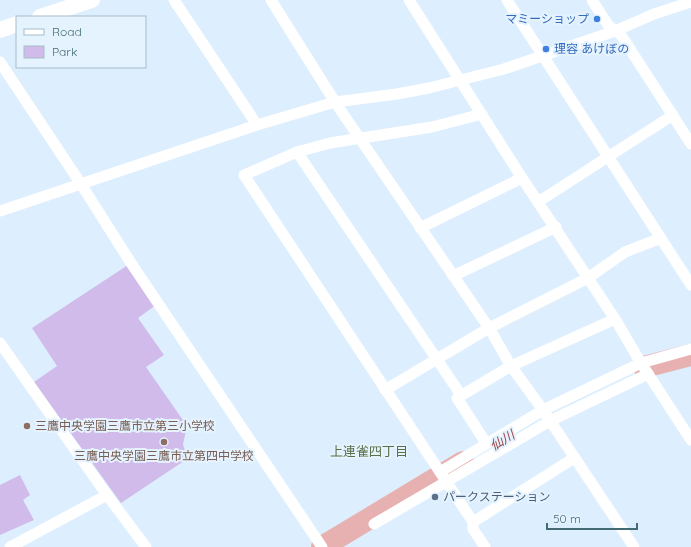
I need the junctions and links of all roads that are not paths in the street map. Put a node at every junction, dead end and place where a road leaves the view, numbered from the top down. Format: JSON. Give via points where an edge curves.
{"nodes":[{"id":1,"x":92,"y":0,"type":"edge"},
{"id":2,"x":174,"y":0,"type":"edge"},
{"id":3,"x":271,"y":0,"type":"edge"},
{"id":4,"x":409,"y":0,"type":"edge"},
{"id":5,"x":507,"y":0,"type":"edge"},
{"id":6,"x":592,"y":0,"type":"edge"},
{"id":7,"x":691,"y":2,"type":"edge"},
{"id":8,"x":43,"y":16,"type":"edge"},
{"id":9,"x":16,"y":24,"type":"edge"},
{"id":10,"x":0,"y":30,"type":"edge"},
{"id":11,"x":615,"y":31,"type":"junction"},
{"id":12,"x":543,"y":56,"type":"junction"},
{"id":13,"x":0,"y":62,"type":"edge"},
{"id":14,"x":461,"y":81,"type":"junction"},
{"id":15,"x":335,"y":102,"type":"junction"},
{"id":16,"x":482,"y":114,"type":"junction"},
{"id":17,"x":673,"y":116,"type":"junction"},
{"id":18,"x":257,"y":125,"type":"junction"},
{"id":19,"x":360,"y":139,"type":"junction"},
{"id":20,"x":691,"y":144,"type":"edge"},
{"id":21,"x":298,"y":152,"type":"junction"},
{"id":22,"x":609,"y":156,"type":"junction"},
{"id":23,"x":522,"y":178,"type":"junction"},
{"id":24,"x":81,"y":184,"type":"junction"},
{"id":25,"x":538,"y":202,"type":"junction"},
{"id":26,"x":0,"y":211,"type":"edge"},
{"id":27,"x":556,"y":227,"type":"junction"},
{"id":28,"x":420,"y":228,"type":"junction"},
{"id":29,"x":661,"y":238,"type":"junction"},
{"id":30,"x":454,"y":276,"type":"junction"},
{"id":31,"x":588,"y":278,"type":"junction"},
{"id":32,"x":691,"y":285,"type":"edge"},
{"id":33,"x":615,"y":319,"type":"junction"},
{"id":34,"x":489,"y":328,"type":"junction"},
{"id":35,"x":0,"y":343,"type":"edge"},
{"id":36,"x":691,"y":349,"type":"edge"},
{"id":37,"x":436,"y":359,"type":"junction"},
{"id":38,"x":641,"y":363,"type":"junction"},
{"id":39,"x":511,"y":366,"type":"junction"},
{"id":40,"x":648,"y":374,"type":"junction"},
{"id":41,"x":385,"y":390,"type":"junction"},
{"id":42,"x":461,"y":396,"type":"junction"},
{"id":43,"x":543,"y":410,"type":"junction"},
{"id":44,"x":550,"y":421,"type":"junction"},
{"id":45,"x":691,"y":440,"type":"edge"},
{"id":46,"x":486,"y":443,"type":"junction"},
{"id":47,"x":574,"y":458,"type":"junction"},
{"id":48,"x":440,"y":472,"type":"junction"},
{"id":49,"x":446,"y":482,"type":"junction"},
{"id":50,"x":107,"y":495,"type":"junction"},
{"id":51,"x":473,"y":522,"type":"junction"},
{"id":52,"x":374,"y":524,"type":"dead end"},
{"id":53,"x":322,"y":546,"type":"edge"},
{"id":54,"x":10,"y":547,"type":"edge"},
{"id":55,"x":146,"y":547,"type":"edge"},
{"id":56,"x":485,"y":547,"type":"edge"},
{"id":57,"x":634,"y":547,"type":"edge"}],
"edges":[{"from":1,"to":8,"type":"main road"},
{"from":2,"to":18,"type":"street"},
{"from":3,"to":15,"type":"street"},
{"from":4,"to":14,"type":"street"},
{"from":5,"to":12,"type":"street"},
{"from":6,"to":11,"type":"street","via":[[608,25]]},
{"from":7,"to":11,"type":"street"},
{"from":9,"to":10,"type":"main road"},
{"from":11,"to":12,"type":"street"},
{"from":11,"to":17,"type":"street","via":[[621,35]]},
{"from":12,"to":14,"type":"street"},
{"from":12,"to":22,"type":"street"},
{"from":13,"to":24,"type":"street"},
{"from":14,"to":15,"type":"street","via":[[397,94]]},
{"from":14,"to":16,"type":"street"},
{"from":15,"to":18,"type":"street"},
{"from":15,"to":19,"type":"street"},
{"from":16,"to":19,"type":"street","via":[[432,127]]},
{"from":16,"to":23,"type":"street"},
{"from":17,"to":20,"type":"street"},
{"from":17,"to":22,"type":"street"},
{"from":18,"to":24,"type":"street"},
{"from":19,"to":21,"type":"street","via":[[330,143]]},
{"from":19,"to":28,"type":"street"},
{"from":21,"to":37,"type":"street"},
{"from":21,"to":41,"type":"street","via":[[244,175]]},
{"from":22,"to":25,"type":"street"},
{"from":22,"to":29,"type":"street"},
{"from":23,"to":25,"type":"street"},
{"from":23,"to":28,"type":"street"},
{"from":24,"to":26,"type":"street"},
{"from":24,"to":53,"type":"street","via":[[131,263]]},
{"from":25,"to":27,"type":"street"},
{"from":27,"to":30,"type":"street"},
{"from":27,"to":31,"type":"street"},
{"from":28,"to":30,"type":"street"},
{"from":29,"to":31,"type":"street","via":[[625,252]]},
{"from":29,"to":32,"type":"street"},
{"from":30,"to":34,"type":"street"},
{"from":31,"to":33,"type":"street"},
{"from":31,"to":34,"type":"street"},
{"from":33,"to":38,"type":"street"},
{"from":33,"to":39,"type":"street"},
{"from":34,"to":37,"type":"street"},
{"from":34,"to":39,"type":"street"},
{"from":35,"to":50,"type":"street"},
{"from":36,"to":38,"type":"street"},
{"from":37,"to":41,"type":"street"},
{"from":37,"to":42,"type":"street"},
{"from":38,"to":40,"type":"street"},
{"from":38,"to":43,"type":"street"},
{"from":39,"to":42,"type":"street"},
{"from":39,"to":43,"type":"street"},
{"from":40,"to":44,"type":"street"},
{"from":40,"to":45,"type":"street"},
{"from":41,"to":48,"type":"street"},
{"from":42,"to":46,"type":"street","via":[[457,398]]},
{"from":43,"to":44,"type":"street"},
{"from":43,"to":46,"type":"street"},
{"from":44,"to":47,"type":"street"},
{"from":44,"to":49,"type":"street"},
{"from":46,"to":48,"type":"street"},
{"from":47,"to":51,"type":"street"},
{"from":47,"to":57,"type":"street"},
{"from":48,"to":49,"type":"street"},
{"from":49,"to":51,"type":"street"},
{"from":49,"to":52,"type":"street"},
{"from":50,"to":54,"type":"street"},
{"from":50,"to":55,"type":"street"},
{"from":51,"to":56,"type":"street","via":[[473,529]]}]}
